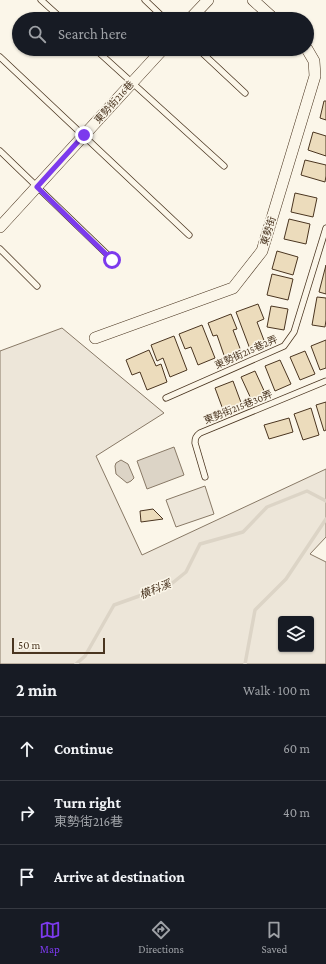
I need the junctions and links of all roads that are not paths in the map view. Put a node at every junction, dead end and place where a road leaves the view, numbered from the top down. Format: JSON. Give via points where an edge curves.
{"nodes":[{"id":1,"x":41,"y":0,"type":"edge"},
{"id":2,"x":145,"y":0,"type":"edge"},
{"id":3,"x":208,"y":0,"type":"edge"},
{"id":4,"x":253,"y":0,"type":"edge"},
{"id":5,"x":54,"y":12,"type":"edge"},
{"id":6,"x":158,"y":12,"type":"edge"},
{"id":7,"x":197,"y":12,"type":"edge"},
{"id":8,"x":266,"y":12,"type":"edge"},
{"id":9,"x":104,"y":56,"type":"edge"},
{"id":10,"x":156,"y":56,"type":"edge"},
{"id":11,"x":205,"y":56,"type":"edge"},
{"id":12,"x":311,"y":56,"type":"edge"},
{"id":13,"x":0,"y":57,"type":"edge"},
{"id":14,"x":132,"y":82,"type":"junction"},
{"id":15,"x":245,"y":93,"type":"dead end"},
{"id":16,"x":84,"y":135,"type":"junction"},
{"id":17,"x":0,"y":151,"type":"edge"},
{"id":18,"x":224,"y":166,"type":"dead end"},
{"id":19,"x":37,"y":187,"type":"junction"},
{"id":20,"x":0,"y":227,"type":"edge"},
{"id":21,"x":326,"y":228,"type":"edge"},
{"id":22,"x":189,"y":235,"type":"dead end"},
{"id":23,"x":0,"y":249,"type":"edge"},
{"id":24,"x":112,"y":260,"type":"dead end"},
{"id":25,"x":37,"y":286,"type":"dead end"},
{"id":26,"x":95,"y":338,"type":"dead end"},
{"id":27,"x":326,"y":380,"type":"edge"},
{"id":28,"x":166,"y":398,"type":"dead end"},
{"id":29,"x":205,"y":477,"type":"dead end"}],
"edges":[{"from":1,"to":5,"type":"lane"},
{"from":2,"to":6,"type":"lane"},
{"from":3,"to":7,"type":"street"},
{"from":4,"to":8,"type":"street"},
{"from":9,"to":14,"type":"lane"},
{"from":10,"to":14,"type":"street","name":"東勢街216巷"},
{"from":11,"to":15,"type":"lane"},
{"from":12,"to":26,"type":"street","name":"東勢街","via":[[315,76],[262,251],[233,288]]},
{"from":13,"to":16,"type":"lane"},
{"from":14,"to":16,"type":"street","name":"東勢街216巷"},
{"from":14,"to":18,"type":"lane"},
{"from":16,"to":19,"type":"street","name":"東勢街216巷"},
{"from":16,"to":22,"type":"lane"},
{"from":17,"to":19,"type":"lane"},
{"from":19,"to":20,"type":"street","name":"東勢街216巷"},
{"from":19,"to":24,"type":"lane"},
{"from":21,"to":28,"type":"lane","name":"東勢街215巷2弄","via":[[294,332],[284,346]]},
{"from":23,"to":25,"type":"lane"},
{"from":27,"to":29,"type":"lane","name":"東勢街215巷30弄","via":[[197,435],[195,443]]}]}
